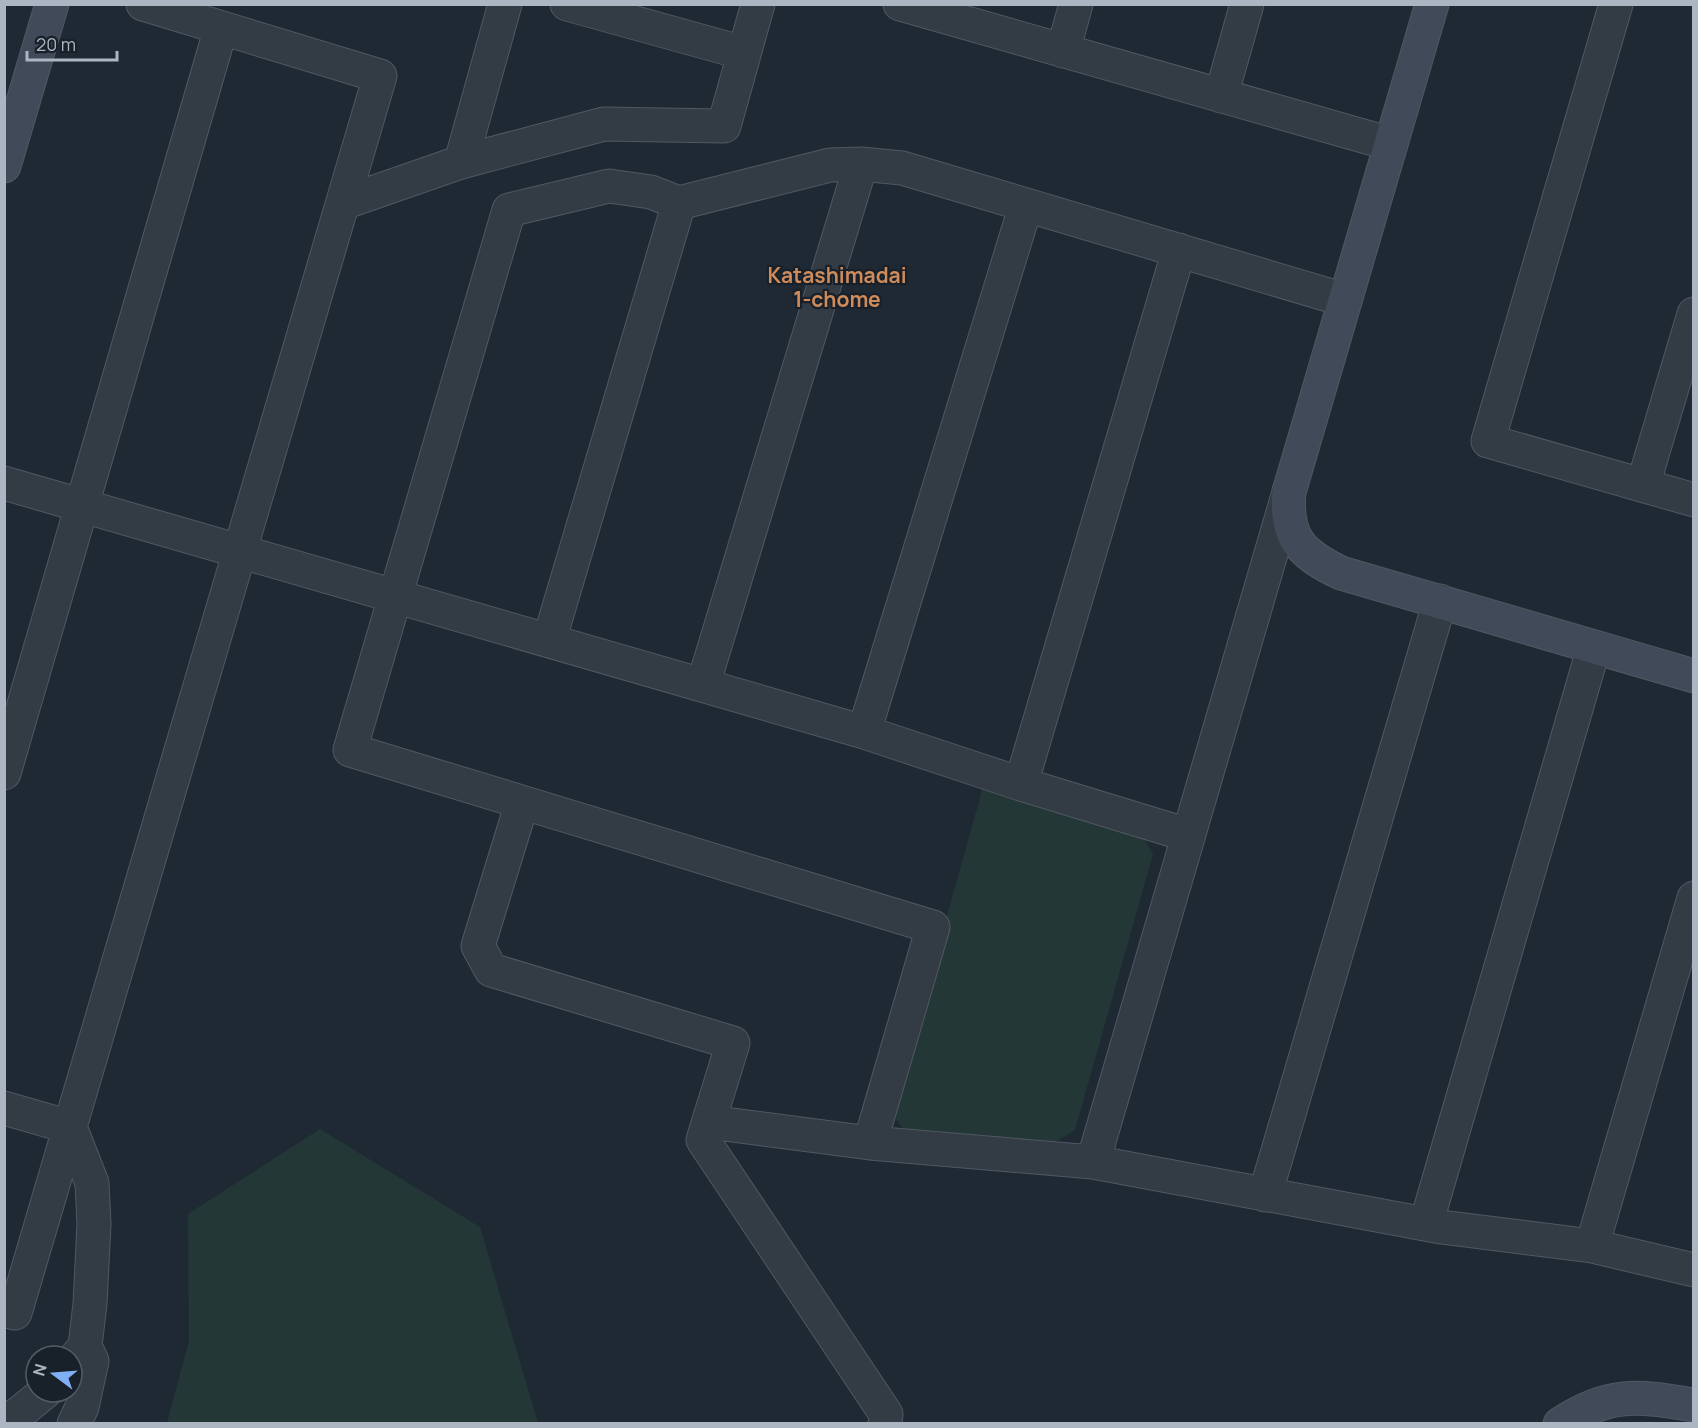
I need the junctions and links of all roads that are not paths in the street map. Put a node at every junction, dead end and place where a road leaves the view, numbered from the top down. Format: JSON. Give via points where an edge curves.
{"nodes":[{"id":1,"x":52,"y":4,"type":"edge"},
{"id":2,"x":143,"y":4,"type":"edge"},
{"id":3,"x":505,"y":4,"type":"edge"},
{"id":4,"x":567,"y":4,"type":"edge"},
{"id":5,"x":758,"y":4,"type":"edge"},
{"id":6,"x":1076,"y":4,"type":"edge"},
{"id":7,"x":1247,"y":4,"type":"edge"},
{"id":8,"x":1432,"y":4,"type":"edge"},
{"id":9,"x":1616,"y":4,"type":"edge"},
{"id":10,"x":905,"y":5,"type":"edge"},
{"id":11,"x":221,"y":28,"type":"junction"},
{"id":12,"x":1063,"y":51,"type":"junction"},
{"id":13,"x":744,"y":53,"type":"junction"},
{"id":14,"x":1221,"y":96,"type":"junction"},
{"id":15,"x":1390,"y":144,"type":"junction"},
{"id":16,"x":461,"y":162,"type":"junction"},
{"id":17,"x":861,"y":164,"type":"junction"},
{"id":18,"x":4,"y":166,"type":"edge"},
{"id":19,"x":343,"y":202,"type":"junction"},
{"id":20,"x":680,"y":203,"type":"junction"},
{"id":21,"x":1026,"y":205,"type":"junction"},
{"id":22,"x":1179,"y":250,"type":"junction"},
{"id":23,"x":1345,"y":300,"type":"junction"},
{"id":24,"x":1694,"y":314,"type":"edge"},
{"id":25,"x":4,"y":483,"type":"edge"},
{"id":26,"x":1643,"y":486,"type":"junction"},
{"id":27,"x":1289,"y":492,"type":"junction"},
{"id":28,"x":1694,"y":500,"type":"edge"},
{"id":29,"x":82,"y":506,"type":"junction"},
{"id":30,"x":240,"y":551,"type":"junction"},
{"id":31,"x":395,"y":596,"type":"junction"},
{"id":32,"x":1440,"y":602,"type":"junction"},
{"id":33,"x":549,"y":641,"type":"junction"},
{"id":34,"x":1594,"y":647,"type":"junction"},
{"id":35,"x":1694,"y":676,"type":"edge"},
{"id":36,"x":703,"y":685,"type":"junction"},
{"id":37,"x":864,"y":732,"type":"junction"},
{"id":38,"x":4,"y":772,"type":"edge"},
{"id":39,"x":1021,"y":784,"type":"junction"},
{"id":40,"x":522,"y":803,"type":"junction"},
{"id":41,"x":1188,"y":835,"type":"junction"},
{"id":42,"x":1694,"y":898,"type":"edge"},
{"id":43,"x":4,"y":1108,"type":"edge"},
{"id":44,"x":709,"y":1122,"type":"junction"},
{"id":45,"x":70,"y":1127,"type":"junction"},
{"id":46,"x":870,"y":1143,"type":"junction"},
{"id":47,"x":1093,"y":1162,"type":"junction"},
{"id":48,"x":1265,"y":1195,"type":"junction"},
{"id":49,"x":1426,"y":1224,"type":"junction"},
{"id":50,"x":1592,"y":1246,"type":"junction"},
{"id":51,"x":1694,"y":1270,"type":"edge"},
{"id":52,"x":4,"y":1310,"type":"edge"},
{"id":53,"x":80,"y":1344,"type":"edge"},
{"id":54,"x":84,"y":1357,"type":"edge"},
{"id":55,"x":84,"y":1398,"type":"edge"},
{"id":56,"x":30,"y":1404,"type":"edge"},
{"id":57,"x":83,"y":1404,"type":"edge"},
{"id":58,"x":1694,"y":1405,"type":"edge"},
{"id":59,"x":4,"y":1422,"type":"edge"},
{"id":60,"x":74,"y":1424,"type":"edge"},
{"id":61,"x":885,"y":1424,"type":"edge"},
{"id":62,"x":1560,"y":1424,"type":"edge"}],
"edges":[{"from":1,"to":18,"type":"street"},
{"from":2,"to":11,"type":"street"},
{"from":3,"to":16,"type":"street"},
{"from":4,"to":13,"type":"street"},
{"from":5,"to":13,"type":"street"},
{"from":6,"to":12,"type":"street"},
{"from":7,"to":14,"type":"street"},
{"from":8,"to":15,"type":"street"},
{"from":9,"to":26,"type":"street","via":[[1488,441]]},
{"from":10,"to":12,"type":"street"},
{"from":11,"to":19,"type":"street","via":[[380,76]]},
{"from":11,"to":29,"type":"street"},
{"from":12,"to":14,"type":"street"},
{"from":13,"to":16,"type":"street","via":[[724,126],[604,124]]},
{"from":14,"to":15,"type":"street"},
{"from":15,"to":23,"type":"street"},
{"from":16,"to":19,"type":"street"},
{"from":17,"to":20,"type":"street","via":[[830,165]]},
{"from":17,"to":21,"type":"street","via":[[902,168]]},
{"from":17,"to":36,"type":"street"},
{"from":19,"to":30,"type":"street"},
{"from":20,"to":31,"type":"street","via":[[651,192],[609,186],[509,210]]},
{"from":20,"to":33,"type":"street"},
{"from":21,"to":22,"type":"street"},
{"from":21,"to":37,"type":"street"},
{"from":22,"to":23,"type":"street"},
{"from":22,"to":39,"type":"street"},
{"from":23,"to":27,"type":"street"},
{"from":24,"to":26,"type":"street"},
{"from":25,"to":29,"type":"street"},
{"from":26,"to":28,"type":"street"},
{"from":27,"to":32,"type":"street","via":[[1287,511],[1292,531],[1318,562],[1341,573]]},
{"from":27,"to":41,"type":"street"},
{"from":29,"to":30,"type":"street"},
{"from":29,"to":38,"type":"street"},
{"from":30,"to":31,"type":"street"},
{"from":30,"to":45,"type":"street"},
{"from":31,"to":33,"type":"street"},
{"from":31,"to":40,"type":"street","via":[[350,750]]},
{"from":32,"to":34,"type":"street"},
{"from":32,"to":48,"type":"street"},
{"from":33,"to":36,"type":"street"},
{"from":34,"to":35,"type":"street"},
{"from":34,"to":49,"type":"street"},
{"from":36,"to":37,"type":"street"},
{"from":37,"to":39,"type":"street"},
{"from":39,"to":41,"type":"street"},
{"from":40,"to":44,"type":"street","via":[[478,946],[491,970],[733,1043]]},
{"from":40,"to":46,"type":"street","via":[[933,927]]},
{"from":41,"to":47,"type":"street"},
{"from":42,"to":50,"type":"street"},
{"from":43,"to":45,"type":"street"},
{"from":44,"to":46,"type":"street"},
{"from":44,"to":61,"type":"street","via":[[703,1140],[886,1414]]},
{"from":45,"to":52,"type":"street","via":[[15,1313]]},
{"from":45,"to":53,"type":"street","via":[[92,1183],[94,1224],[90,1304]]},
{"from":46,"to":47,"type":"street"},
{"from":47,"to":48,"type":"street"},
{"from":48,"to":49,"type":"street"},
{"from":49,"to":50,"type":"street"},
{"from":50,"to":51,"type":"street"},
{"from":54,"to":55,"type":"street","via":[[92,1361]]},
{"from":56,"to":59,"type":"street"},
{"from":57,"to":60,"type":"street"},
{"from":58,"to":62,"type":"street","via":[[1646,1397],[1626,1398],[1593,1406]]}]}
